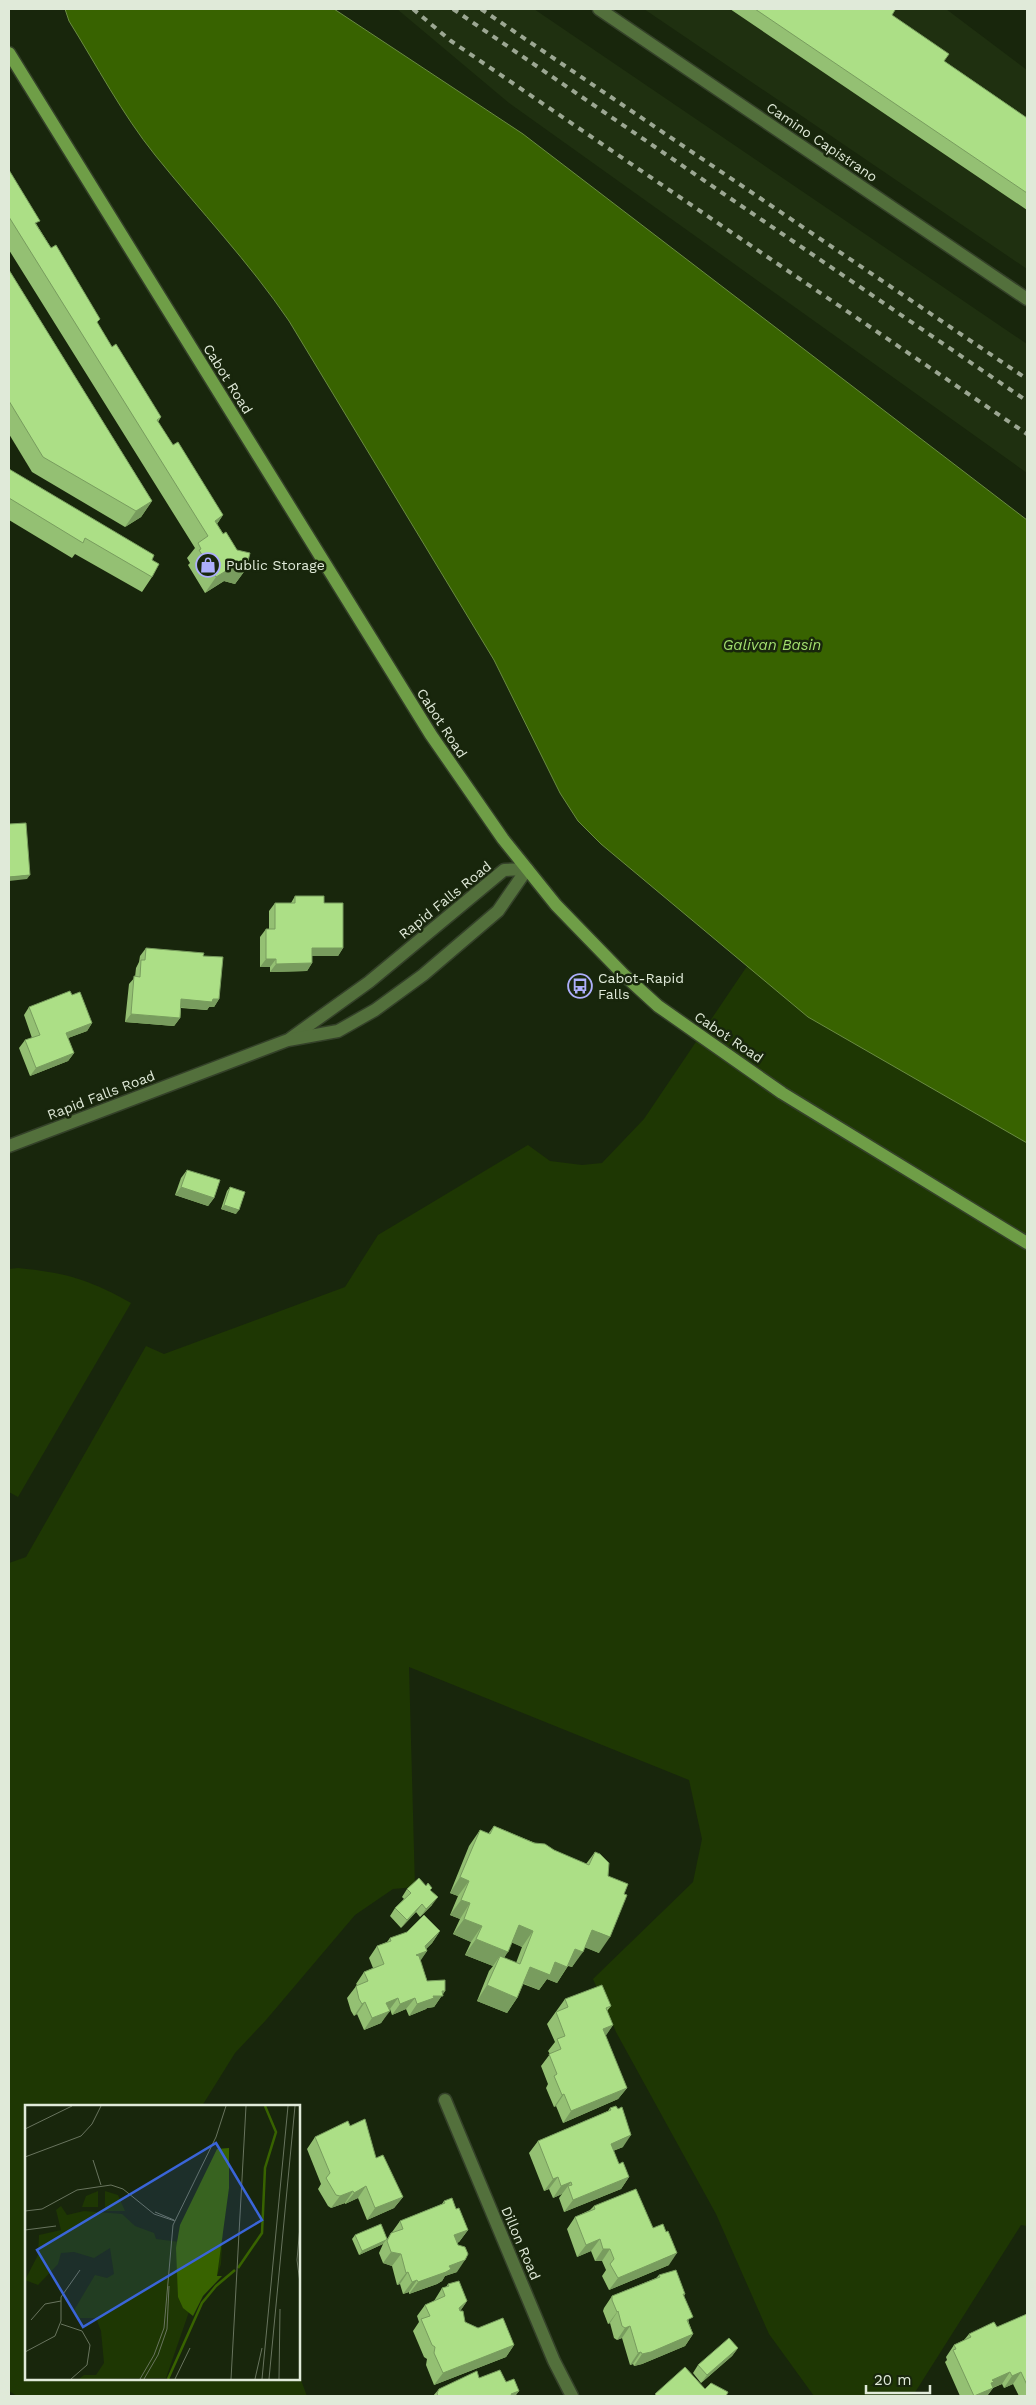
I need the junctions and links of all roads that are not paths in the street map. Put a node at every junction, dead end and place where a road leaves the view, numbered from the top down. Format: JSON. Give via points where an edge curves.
{"nodes":[{"id":1,"x":599,"y":9,"type":"edge"},
{"id":2,"x":9,"y":53,"type":"edge"},
{"id":3,"x":1027,"y":299,"type":"edge"},
{"id":4,"x":527,"y":869,"type":"junction"},
{"id":5,"x":288,"y":1040,"type":"junction"},
{"id":6,"x":9,"y":1146,"type":"edge"},
{"id":7,"x":1027,"y":1243,"type":"edge"},
{"id":8,"x":445,"y":2100,"type":"dead end"},
{"id":9,"x":572,"y":2396,"type":"edge"}],
"edges":[{"from":1,"to":3,"type":"street","name":"Camino Capistrano"},
{"from":2,"to":4,"type":"main road","name":"Cabot Road","via":[[431,735]]},
{"from":4,"to":5,"type":"street","name":"Rapid Falls Road","via":[[504,870],[369,982]]},
{"from":4,"to":5,"type":"street","name":"Rapid Falls Road","via":[[498,911],[423,975],[375,1010],[338,1031]]},
{"from":4,"to":7,"type":"main road","name":"Cabot Road","via":[[556,905],[623,974],[680,1022],[782,1092]]},
{"from":5,"to":6,"type":"street","name":"Rapid Falls Road"},
{"from":8,"to":9,"type":"street","name":"Dillon Road","via":[[554,2361]]}]}
